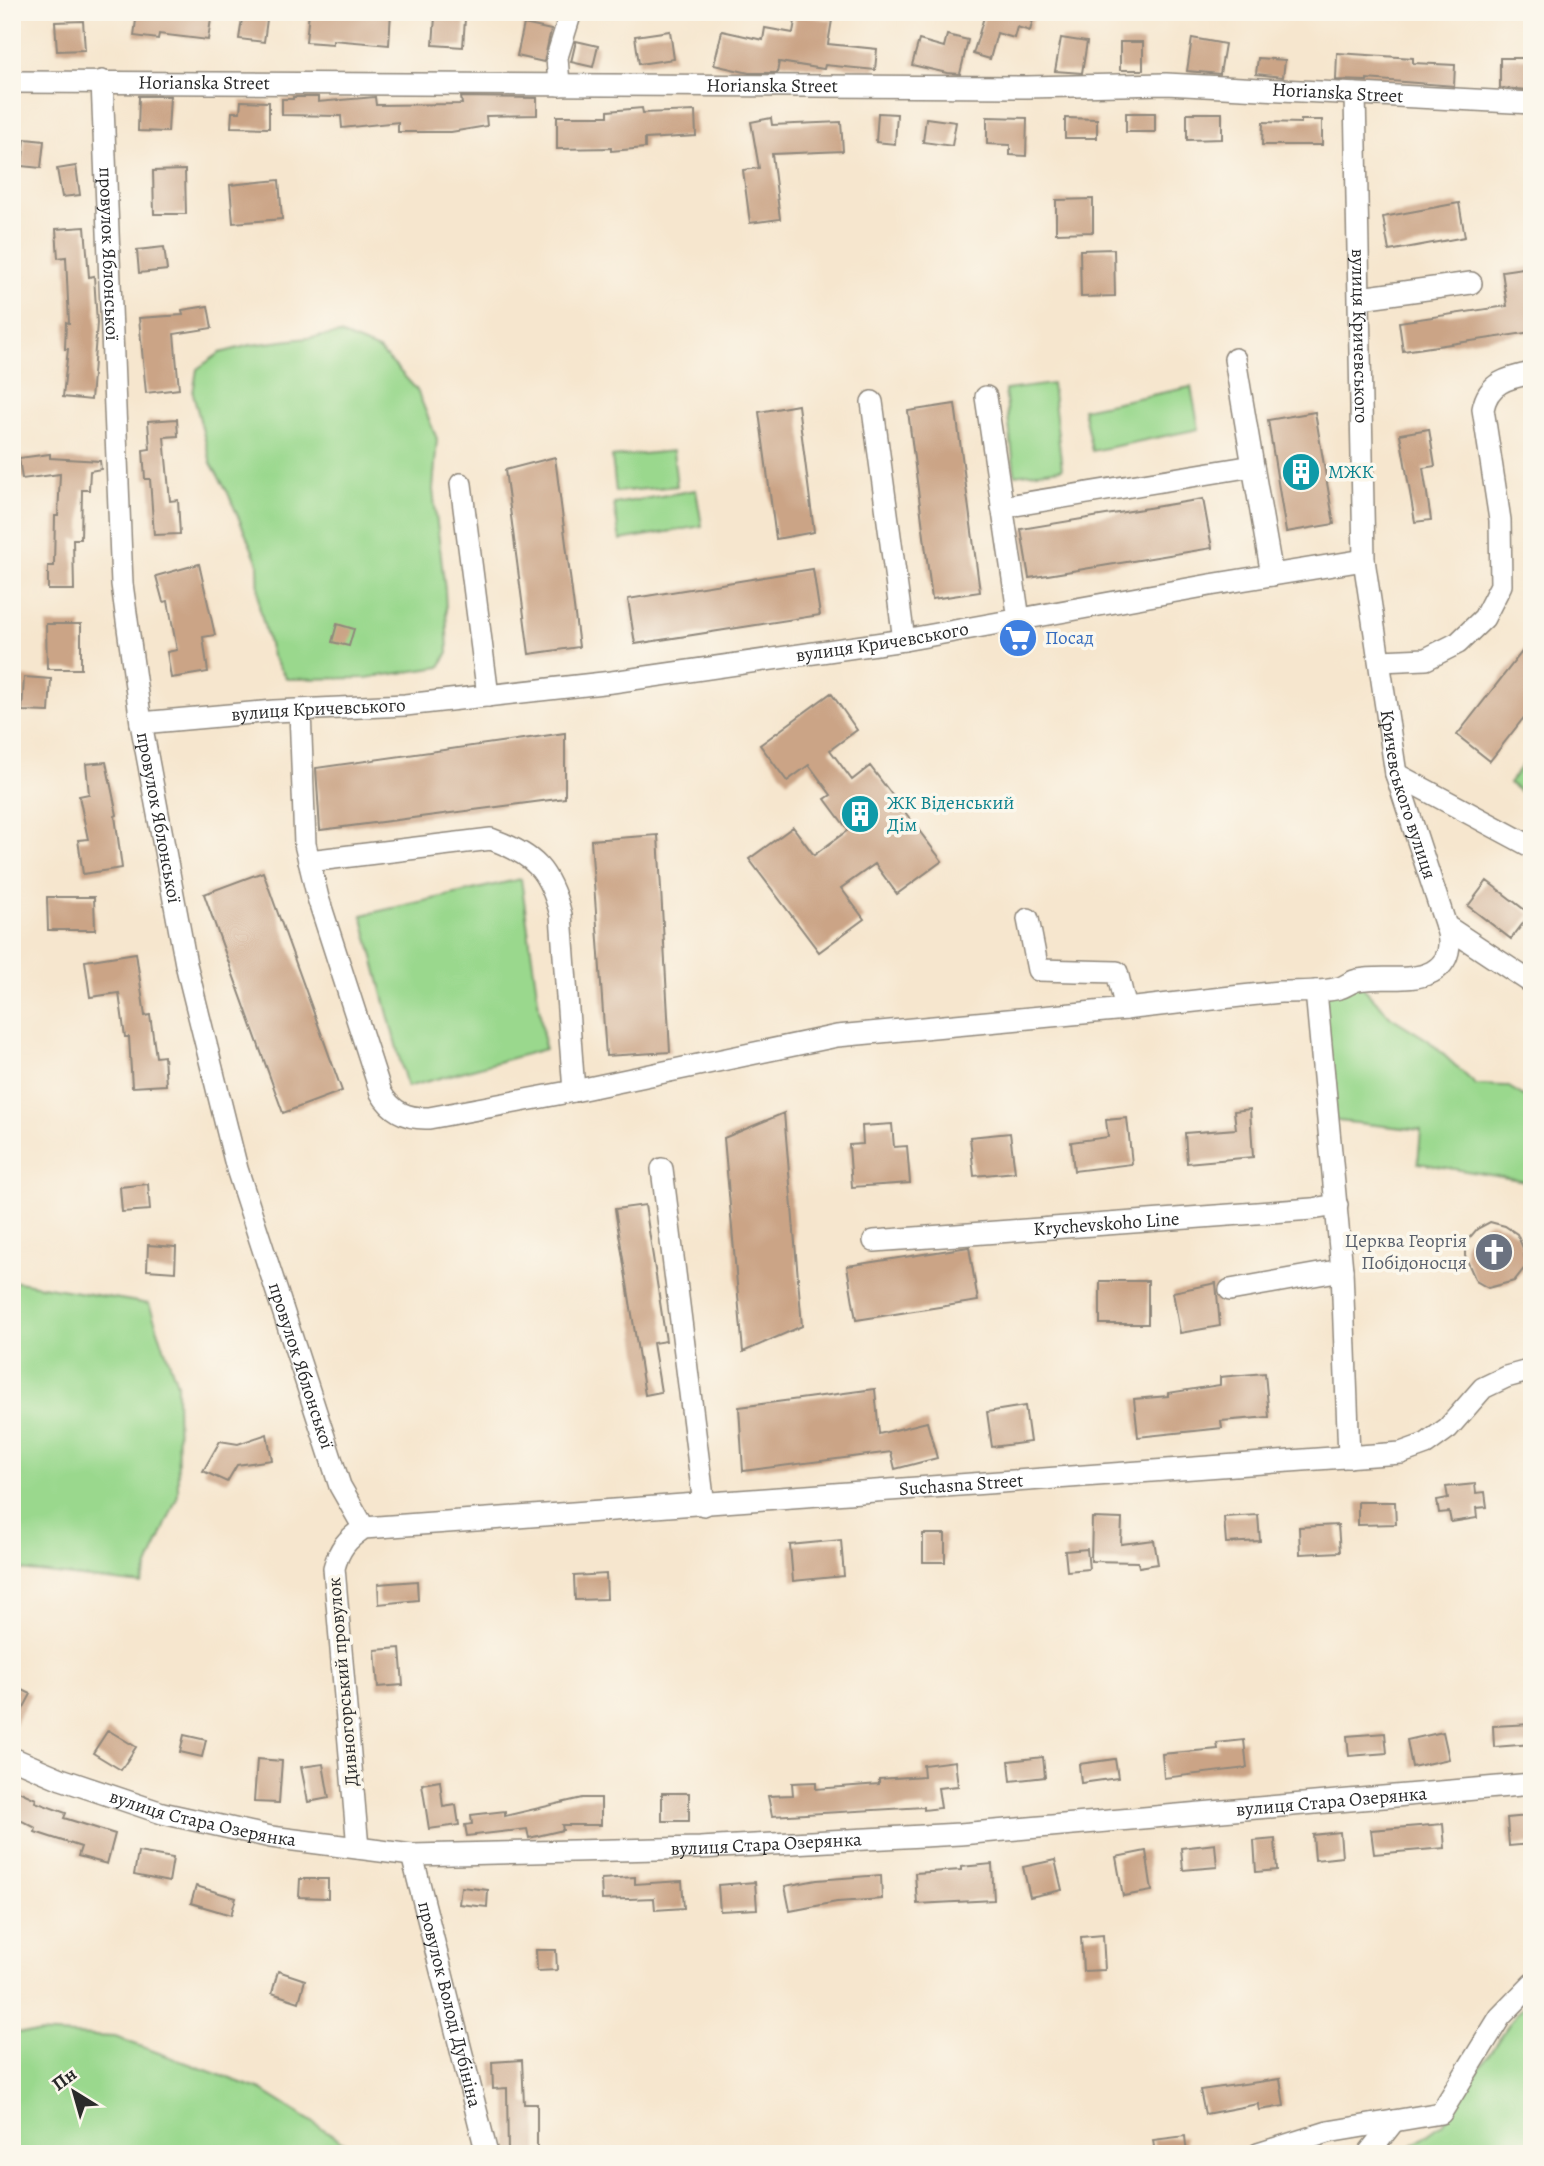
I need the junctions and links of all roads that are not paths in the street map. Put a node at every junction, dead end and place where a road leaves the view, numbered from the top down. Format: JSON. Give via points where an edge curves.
{"nodes":[{"id":1,"x":571,"y":12,"type":"edge"},
{"id":2,"x":102,"y":81,"type":"junction"},
{"id":3,"x":12,"y":82,"type":"edge"},
{"id":4,"x":559,"y":85,"type":"junction"},
{"id":5,"x":1355,"y":94,"type":"junction"},
{"id":6,"x":1532,"y":103,"type":"edge"},
{"id":7,"x":1471,"y":283,"type":"dead end"},
{"id":8,"x":1360,"y":299,"type":"junction"},
{"id":9,"x":1235,"y":359,"type":"dead end"},
{"id":10,"x":1532,"y":373,"type":"edge"},
{"id":11,"x":986,"y":397,"type":"dead end"},
{"id":12,"x":872,"y":402,"type":"dead end"},
{"id":13,"x":1253,"y":466,"type":"junction"},
{"id":14,"x":461,"y":484,"type":"dead end"},
{"id":15,"x":1002,"y":507,"type":"junction"},
{"id":16,"x":1364,"y":560,"type":"junction"},
{"id":17,"x":1272,"y":575,"type":"junction"},
{"id":18,"x":1019,"y":619,"type":"junction"},
{"id":19,"x":904,"y":640,"type":"junction"},
{"id":20,"x":1380,"y":661,"type":"junction"},
{"id":21,"x":488,"y":696,"type":"junction"},
{"id":22,"x":300,"y":710,"type":"junction"},
{"id":23,"x":141,"y":723,"type":"junction"},
{"id":24,"x":1396,"y":774,"type":"junction"},
{"id":25,"x":1532,"y":846,"type":"edge"},
{"id":26,"x":309,"y":861,"type":"junction"},
{"id":27,"x":1028,"y":919,"type":"dead end"},
{"id":28,"x":1446,"y":926,"type":"junction"},
{"id":29,"x":1532,"y":983,"type":"edge"},
{"id":30,"x":1316,"y":991,"type":"junction"},
{"id":31,"x":1126,"y":1009,"type":"junction"},
{"id":32,"x":575,"y":1091,"type":"junction"},
{"id":33,"x":662,"y":1169,"type":"dead end"},
{"id":34,"x":1337,"y":1205,"type":"junction"},
{"id":35,"x":874,"y":1241,"type":"dead end"},
{"id":36,"x":1342,"y":1270,"type":"junction"},
{"id":37,"x":1230,"y":1290,"type":"dead end"},
{"id":38,"x":1532,"y":1370,"type":"edge"},
{"id":39,"x":1349,"y":1457,"type":"junction"},
{"id":40,"x":704,"y":1505,"type":"junction"},
{"id":41,"x":364,"y":1528,"type":"junction"},
{"id":42,"x":12,"y":1758,"type":"edge"},
{"id":43,"x":1532,"y":1784,"type":"edge"},
{"id":44,"x":358,"y":1848,"type":"junction"},
{"id":45,"x":412,"y":1856,"type":"junction"},
{"id":46,"x":1532,"y":1984,"type":"edge"},
{"id":47,"x":1394,"y":2121,"type":"junction"},
{"id":48,"x":487,"y":2154,"type":"edge"},
{"id":49,"x":1258,"y":2154,"type":"edge"},
{"id":50,"x":1368,"y":2154,"type":"edge"}],
"edges":[{"from":1,"to":4,"type":"street","via":[[557,57]]},
{"from":2,"to":3,"type":"street","name":"Horianska Street"},
{"from":2,"to":4,"type":"street","name":"Horianska Street"},
{"from":2,"to":23,"type":"street","name":"провулок Яблонської","via":[[122,584]]},
{"from":4,"to":5,"type":"street","name":"Horianska Street","via":[[1166,84]]},
{"from":5,"to":6,"type":"street","name":"Horianska Street"},
{"from":5,"to":8,"type":"street","name":"вулиця Кричевського"},
{"from":7,"to":8,"type":"street"},
{"from":8,"to":16,"type":"street","name":"вулиця Кричевського"},
{"from":9,"to":13,"type":"street"},
{"from":10,"to":20,"type":"street","via":[[1499,382],[1485,398],[1500,520],[1501,585],[1485,618],[1458,643],[1426,659]]},
{"from":11,"to":15,"type":"street"},
{"from":12,"to":19,"type":"street"},
{"from":13,"to":15,"type":"street"},
{"from":13,"to":17,"type":"street"},
{"from":14,"to":21,"type":"street"},
{"from":15,"to":18,"type":"street"},
{"from":16,"to":17,"type":"street","name":"вулиця Кричевського"},
{"from":16,"to":20,"type":"street","name":"Кричевського вулиця"},
{"from":17,"to":18,"type":"street","name":"вулиця Кричевського"},
{"from":18,"to":19,"type":"street","name":"вулиця Кричевського"},
{"from":19,"to":21,"type":"street","name":"вулиця Кричевського"},
{"from":20,"to":24,"type":"street","name":"Кричевського вулиця"},
{"from":21,"to":22,"type":"street","name":"вулиця Кричевського"},
{"from":22,"to":23,"type":"street","name":"вулиця Кричевського"},
{"from":22,"to":26,"type":"street","via":[[303,835]]},
{"from":23,"to":41,"type":"street","name":"провулок Яблонської","via":[[186,964],[237,1168],[340,1486]]},
{"from":24,"to":25,"type":"street"},
{"from":24,"to":28,"type":"street","name":"Кричевського вулиця"},
{"from":26,"to":32,"type":"street","via":[[381,1093],[394,1110],[429,1118]]},
{"from":26,"to":32,"type":"street","via":[[491,839],[517,849],[539,866],[554,888],[561,915]]},
{"from":27,"to":31,"type":"street","via":[[1038,970],[1118,972]]},
{"from":28,"to":29,"type":"street"},
{"from":28,"to":30,"type":"street","via":[[1450,947],[1446,958],[1430,973],[1356,980]]},
{"from":30,"to":31,"type":"street"},
{"from":30,"to":34,"type":"street"},
{"from":31,"to":32,"type":"street","via":[[837,1037]]},
{"from":33,"to":40,"type":"street"},
{"from":34,"to":35,"type":"street","name":"Krychevskoho Line"},
{"from":34,"to":36,"type":"street"},
{"from":36,"to":37,"type":"street"},
{"from":36,"to":39,"type":"street"},
{"from":38,"to":39,"type":"street","name":"Suchasna Street","via":[[1483,1388],[1448,1428],[1426,1444],[1401,1453]]},
{"from":39,"to":40,"type":"street","name":"Suchasna Street"},
{"from":40,"to":41,"type":"street","name":"Suchasna Street"},
{"from":41,"to":44,"type":"street","name":"Дивногорський провулок","via":[[344,1543],[334,1568]]},
{"from":42,"to":44,"type":"street","name":"вулиця Стара Озерянка","via":[[162,1813],[271,1837]]},
{"from":43,"to":45,"type":"street","name":"вулиця Стара Озерянка","via":[[960,1835]]},
{"from":44,"to":45,"type":"street","name":"вулиця Стара Озерянка"},
{"from":45,"to":48,"type":"street","name":"провулок Володі Дубініна"},
{"from":46,"to":47,"type":"street","via":[[1500,2017],[1441,2113]]},
{"from":47,"to":49,"type":"street","via":[[1328,2132]]},
{"from":47,"to":50,"type":"street"}]}
